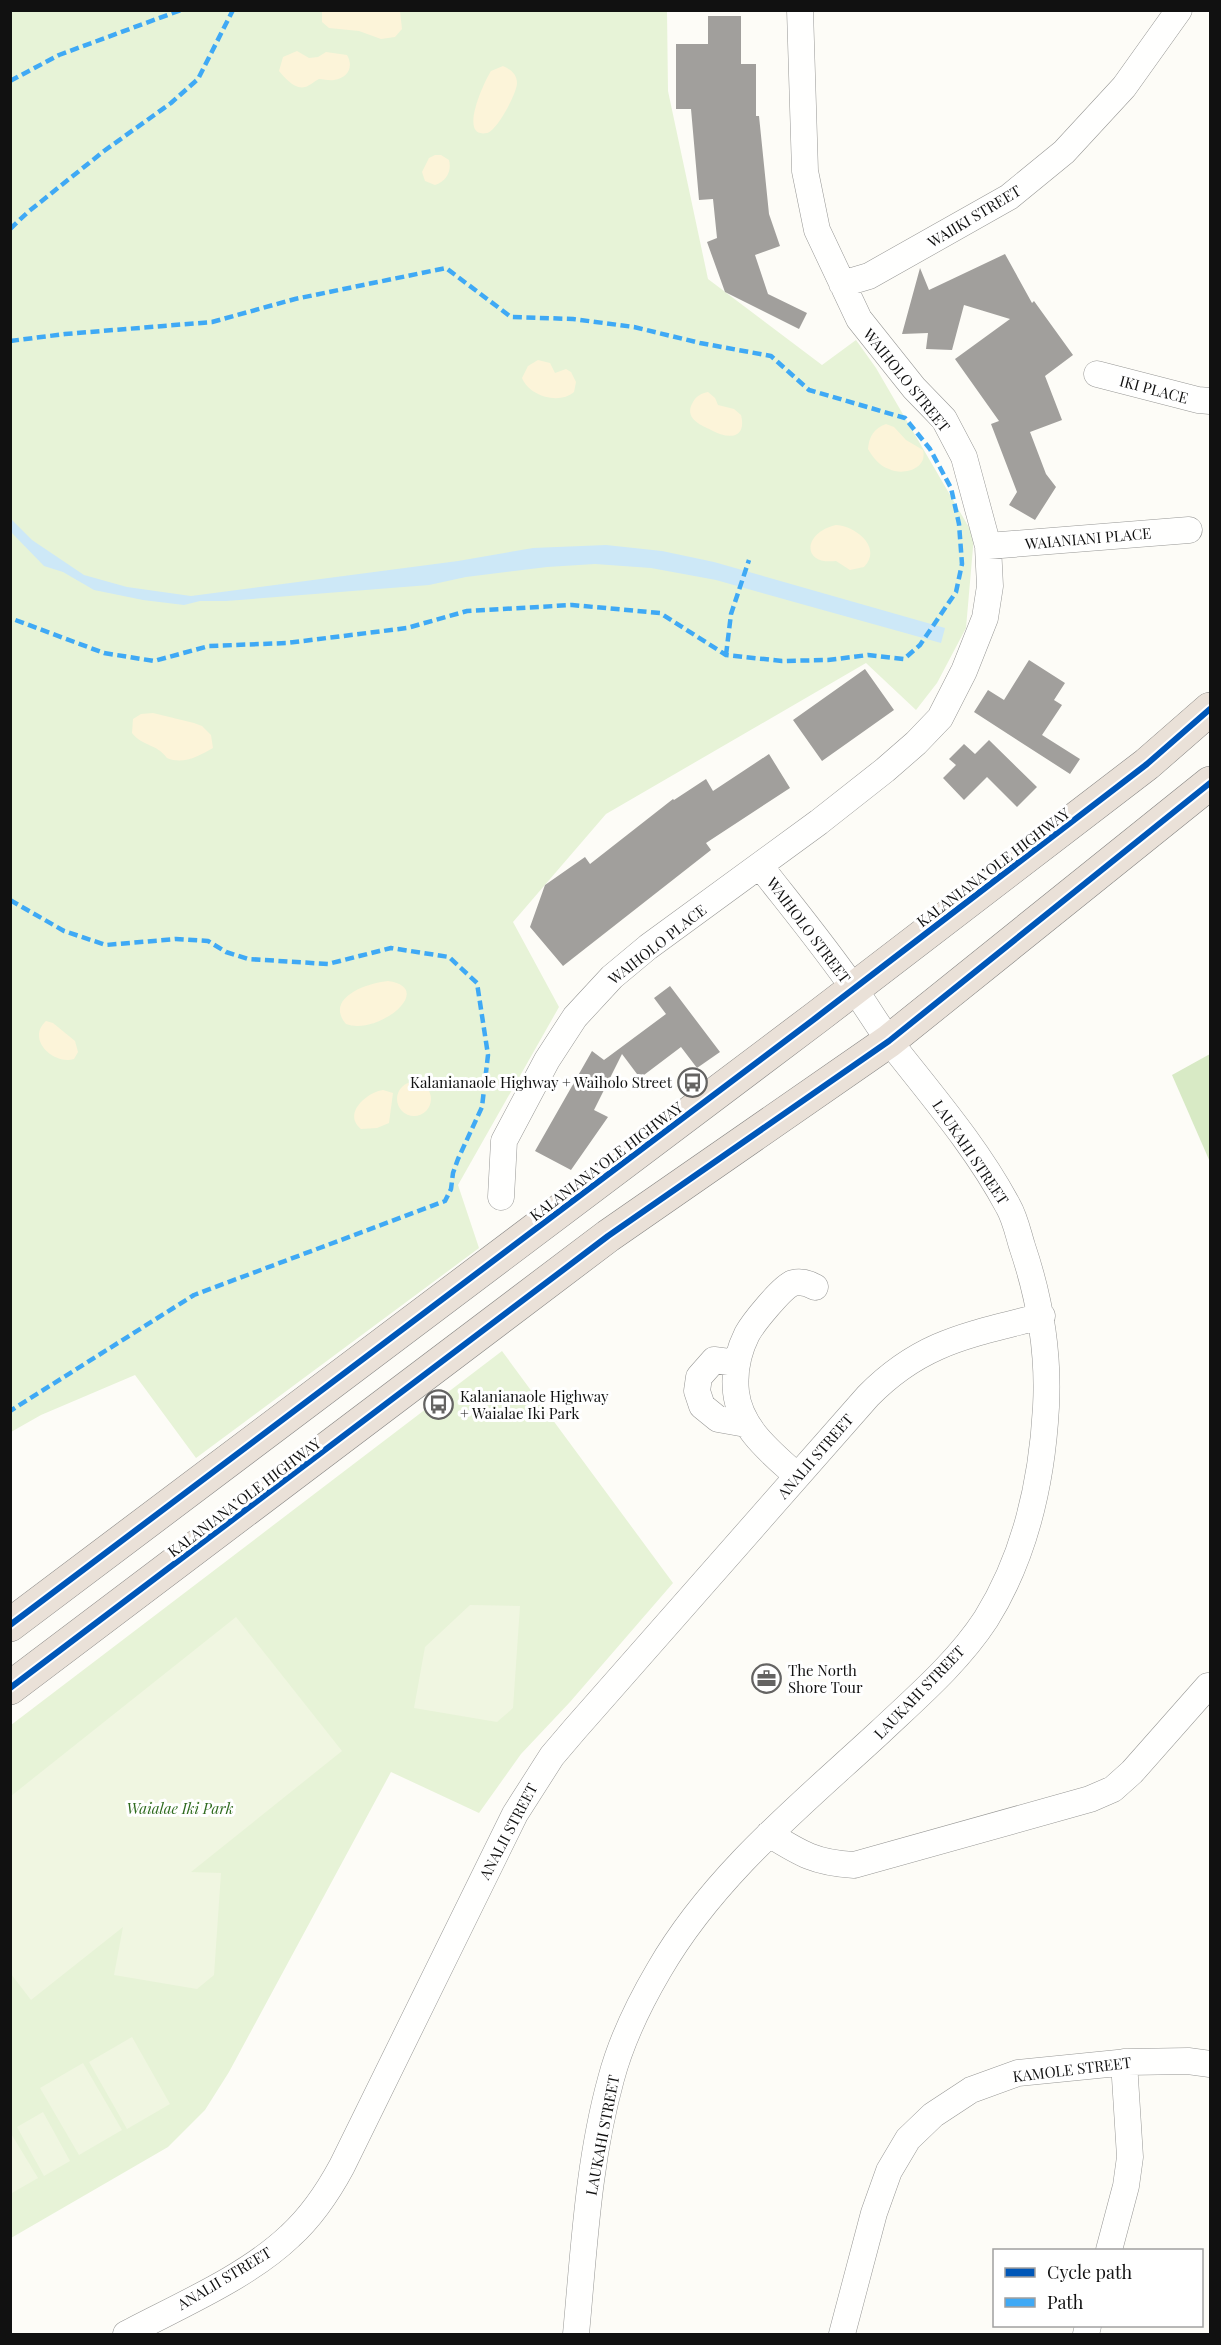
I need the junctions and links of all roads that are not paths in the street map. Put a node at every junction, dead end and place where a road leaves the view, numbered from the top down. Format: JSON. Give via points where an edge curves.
{"nodes":[{"id":1,"x":800,"y":10,"type":"edge"},
{"id":2,"x":1179,"y":10,"type":"edge"},
{"id":3,"x":842,"y":284,"type":"junction"},
{"id":4,"x":1097,"y":374,"type":"dead end"},
{"id":5,"x":1210,"y":401,"type":"edge"},
{"id":6,"x":1189,"y":530,"type":"dead end"},
{"id":7,"x":988,"y":546,"type":"junction"},
{"id":8,"x":1210,"y":709,"type":"edge"},
{"id":9,"x":1206,"y":790,"type":"edge"},
{"id":10,"x":760,"y":866,"type":"junction"},
{"id":11,"x":854,"y":988,"type":"junction"},
{"id":12,"x":889,"y":1041,"type":"junction"},
{"id":13,"x":501,"y":1197,"type":"dead end"},
{"id":14,"x":815,"y":1287,"type":"dead end"},
{"id":15,"x":1042,"y":1316,"type":"junction"},
{"id":16,"x":737,"y":1363,"type":"junction"},
{"id":17,"x":746,"y":1424,"type":"junction"},
{"id":18,"x":797,"y":1476,"type":"junction"},
{"id":19,"x":10,"y":1625,"type":"edge"},
{"id":20,"x":1208,"y":1686,"type":"dead end"},
{"id":21,"x":10,"y":1688,"type":"edge"},
{"id":22,"x":769,"y":1834,"type":"junction"},
{"id":23,"x":1124,"y":2062,"type":"junction"},
{"id":24,"x":1210,"y":2064,"type":"edge"},
{"id":25,"x":1109,"y":2249,"type":"edge"},
{"id":26,"x":126,"y":2334,"type":"edge"},
{"id":27,"x":576,"y":2334,"type":"edge"},
{"id":28,"x":842,"y":2334,"type":"edge"}],
"edges":[{"from":1,"to":3,"type":"street","name":"WAIHOLO STREET","via":[[805,171],[817,230]]},
{"from":2,"to":3,"type":"street","name":"WAIIKI STREET","via":[[1124,87],[1064,152],[1009,197],[869,276]]},
{"from":3,"to":7,"type":"street","name":"WAIHOLO STREET","via":[[859,319],[944,420],[964,457]]},
{"from":4,"to":5,"type":"street","name":"IKI PLACE"},
{"from":6,"to":7,"type":"street","name":"WAIANIANI PLACE"},
{"from":7,"to":10,"type":"street","name":"WAIHOLO STREET","via":[[990,586],[985,618],[964,671],[939,718],[885,770]]},
{"from":8,"to":11,"type":"highway","name":"KALANIANA’OLE HIGHWAY","via":[[1147,764]]},
{"from":9,"to":12,"type":"highway","name":"KALANIANA’OLE HIGHWAY"},
{"from":10,"to":11,"type":"street","name":"WAIHOLO STREET"},
{"from":10,"to":13,"type":"street","name":"WAIHOLO PLACE","via":[[648,947],[612,977],[575,1017],[504,1141]]},
{"from":11,"to":12,"type":"street","name":"LAUKAHI STREET"},
{"from":11,"to":19,"type":"highway","name":"KALANIANA’OLE HIGHWAY"},
{"from":12,"to":15,"type":"street","name":"LAUKAHI STREET","via":[[964,1138],[1010,1209]]},
{"from":12,"to":21,"type":"highway","name":"KALANIANA’OLE HIGHWAY","via":[[608,1236]]},
{"from":14,"to":16,"type":"street","via":[[801,1282],[786,1287],[747,1333]]},
{"from":15,"to":18,"type":"street","name":"ANALII STREET","via":[[949,1341],[913,1358],[867,1396]]},
{"from":15,"to":22,"type":"street","name":"LAUKAHI STREET","via":[[1048,1377],[1044,1450],[1034,1507],[1012,1567],[985,1619],[913,1702]]},
{"from":16,"to":17,"type":"street","via":[[736,1394]]},
{"from":16,"to":17,"type":"street","via":[[714,1360],[699,1377],[697,1391],[702,1406],[718,1419]]},
{"from":17,"to":18,"type":"street"},
{"from":18,"to":26,"type":"street","name":"ANALII STREET","via":[[575,1729],[532,1784],[328,2191],[284,2242],[245,2270]]},
{"from":20,"to":22,"type":"street","via":[[1132,1772],[1113,1789],[1090,1799],[855,1865],[811,1858]]},
{"from":22,"to":27,"type":"street","name":"LAUKAHI STREET","via":[[711,1894],[691,1921],[635,2015],[611,2078],[597,2149]]},
{"from":23,"to":24,"type":"street","name":"KAMOLE STREET"},
{"from":23,"to":25,"type":"street","via":[[1130,2157]]},
{"from":23,"to":28,"type":"street","name":"KAMOLE STREET","via":[[1018,2073],[971,2090],[920,2127],[898,2154],[881,2190]]}]}
